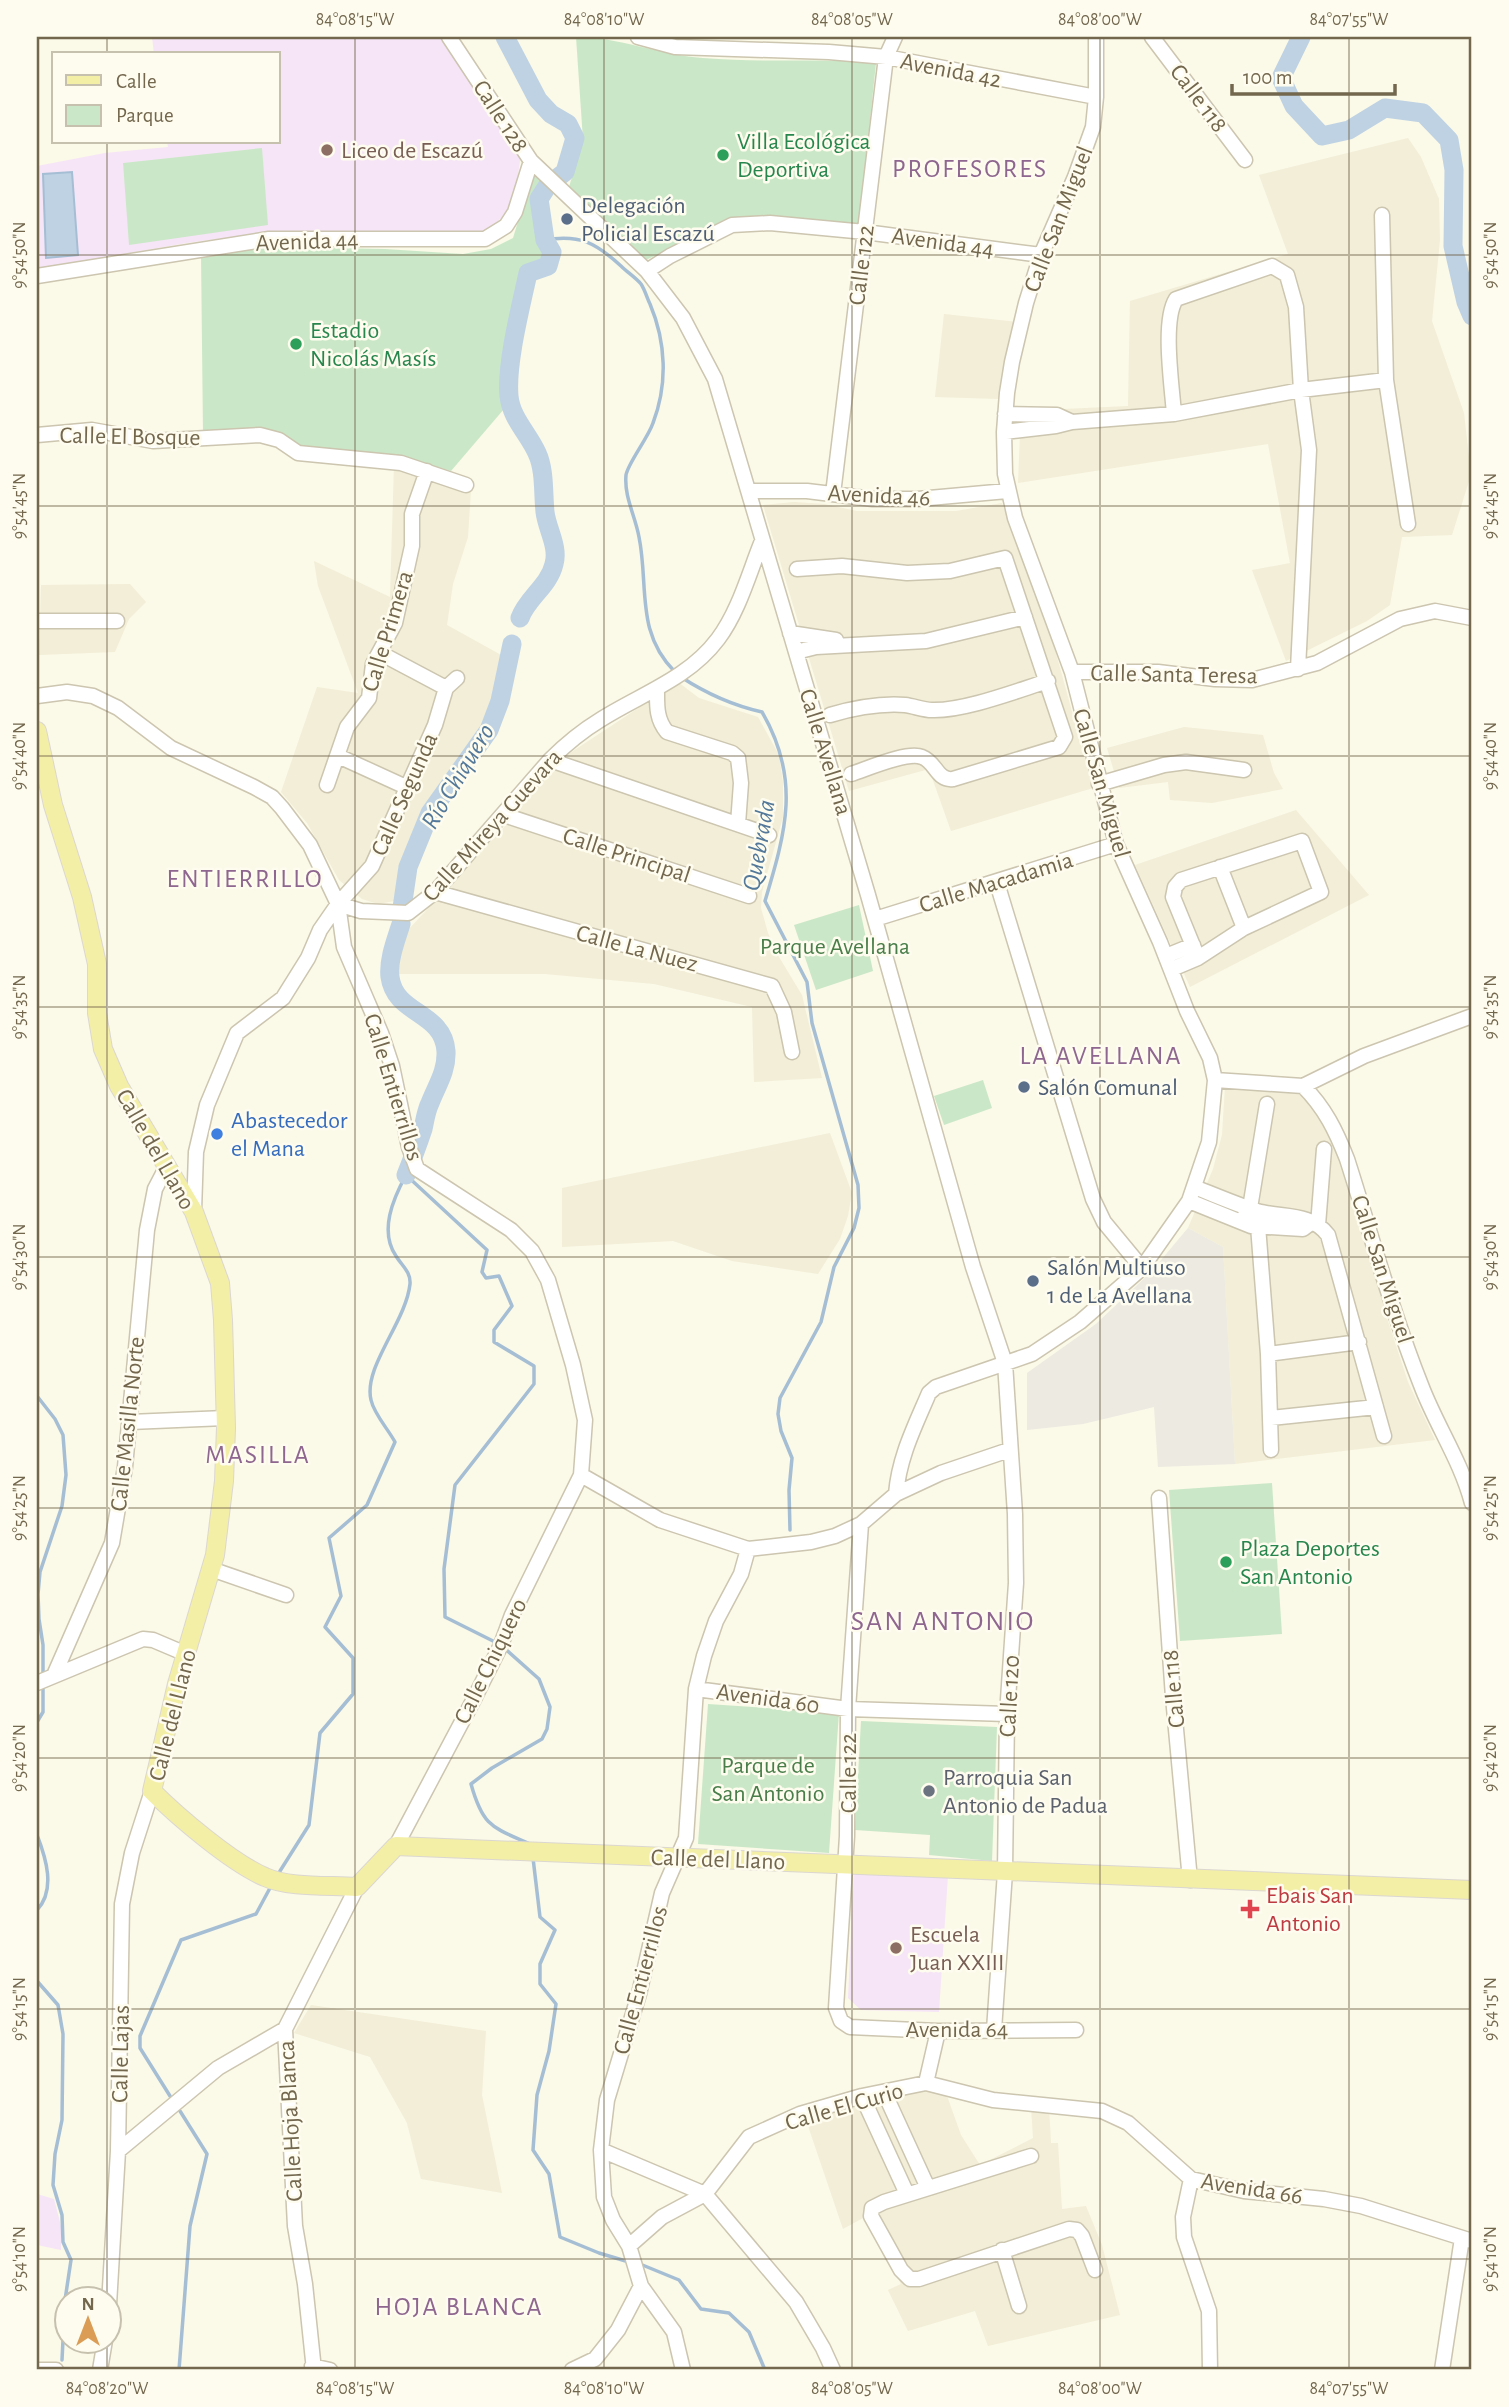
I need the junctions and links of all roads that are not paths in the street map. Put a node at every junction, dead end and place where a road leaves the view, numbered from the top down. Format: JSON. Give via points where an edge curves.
{"nodes":[{"id":1,"x":449,"y":37,"type":"edge"},
{"id":2,"x":638,"y":37,"type":"edge"},
{"id":3,"x":895,"y":37,"type":"edge"},
{"id":4,"x":1096,"y":37,"type":"edge"},
{"id":5,"x":1152,"y":37,"type":"edge"},
{"id":6,"x":886,"y":57,"type":"junction"},
{"id":7,"x":1096,"y":97,"type":"junction"},
{"id":8,"x":1245,"y":160,"type":"dead end"},
{"id":9,"x":536,"y":165,"type":"junction"},
{"id":10,"x":561,"y":189,"type":"joint"},
{"id":11,"x":1382,"y":215,"type":"dead end"},
{"id":12,"x":865,"y":232,"type":"junction"},
{"id":13,"x":1041,"y":256,"type":"junction"},
{"id":14,"x":647,"y":271,"type":"junction"},
{"id":15,"x":37,"y":276,"type":"edge"},
{"id":16,"x":1386,"y":380,"type":"junction"},
{"id":17,"x":1301,"y":390,"type":"junction"},
{"id":18,"x":1005,"y":414,"type":"junction"},
{"id":19,"x":1174,"y":414,"type":"junction"},
{"id":20,"x":1072,"y":422,"type":"junction"},
{"id":21,"x":1004,"y":432,"type":"junction"},
{"id":22,"x":37,"y":435,"type":"edge"},
{"id":23,"x":426,"y":471,"type":"junction"},
{"id":24,"x":466,"y":485,"type":"dead end"},
{"id":25,"x":750,"y":491,"type":"junction"},
{"id":26,"x":1007,"y":491,"type":"junction"},
{"id":27,"x":832,"y":494,"type":"junction"},
{"id":28,"x":1408,"y":524,"type":"dead end"},
{"id":29,"x":762,"y":541,"type":"junction"},
{"id":30,"x":797,"y":569,"type":"dead end"},
{"id":31,"x":1025,"y":617,"type":"junction"},
{"id":32,"x":1472,"y":618,"type":"edge"},
{"id":33,"x":37,"y":621,"type":"edge"},
{"id":34,"x":117,"y":621,"type":"dead end"},
{"id":35,"x":790,"y":633,"type":"junction"},
{"id":36,"x":862,"y":645,"type":"junction"},
{"id":37,"x":796,"y":652,"type":"junction"},
{"id":38,"x":380,"y":653,"type":"junction"},
{"id":39,"x":1298,"y":668,"type":"junction"},
{"id":40,"x":1072,"y":673,"type":"junction"},
{"id":41,"x":1048,"y":681,"type":"junction"},
{"id":42,"x":657,"y":690,"type":"junction"},
{"id":43,"x":37,"y":696,"type":"edge"},
{"id":44,"x":830,"y":715,"type":"dead end"},
{"id":45,"x":37,"y":731,"type":"edge"},
{"id":46,"x":338,"y":756,"type":"junction"},
{"id":47,"x":550,"y":760,"type":"junction"},
{"id":48,"x":1244,"y":770,"type":"dead end"},
{"id":49,"x":851,"y":774,"type":"dead end"},
{"id":50,"x":1099,"y":784,"type":"junction"},
{"id":51,"x":327,"y":785,"type":"dead end"},
{"id":52,"x":407,"y":787,"type":"junction"},
{"id":53,"x":505,"y":815,"type":"junction"},
{"id":54,"x":738,"y":824,"type":"junction"},
{"id":55,"x":769,"y":835,"type":"dead end"},
{"id":56,"x":1116,"y":844,"type":"junction"},
{"id":57,"x":1220,"y":867,"type":"junction"},
{"id":58,"x":997,"y":883,"type":"junction"},
{"id":59,"x":435,"y":892,"type":"junction"},
{"id":60,"x":749,"y":896,"type":"dead end"},
{"id":61,"x":338,"y":904,"type":"junction"},
{"id":62,"x":875,"y":919,"type":"junction"},
{"id":63,"x":1244,"y":928,"type":"junction"},
{"id":64,"x":1195,"y":952,"type":"junction"},
{"id":65,"x":1169,"y":963,"type":"junction"},
{"id":66,"x":1472,"y":1016,"type":"edge"},
{"id":67,"x":792,"y":1052,"type":"dead end"},
{"id":68,"x":1215,"y":1080,"type":"junction"},
{"id":69,"x":1303,"y":1086,"type":"junction"},
{"id":70,"x":1267,"y":1104,"type":"dead end"},
{"id":71,"x":1324,"y":1149,"type":"dead end"},
{"id":72,"x":167,"y":1166,"type":"junction"},
{"id":73,"x":1191,"y":1194,"type":"junction"},
{"id":74,"x":194,"y":1212,"type":"junction"},
{"id":75,"x":1253,"y":1217,"type":"junction"},
{"id":76,"x":1315,"y":1224,"type":"junction"},
{"id":77,"x":1142,"y":1268,"type":"junction"},
{"id":78,"x":1359,"y":1342,"type":"junction"},
{"id":79,"x":1268,"y":1354,"type":"junction"},
{"id":80,"x":1005,"y":1363,"type":"junction"},
{"id":81,"x":1376,"y":1407,"type":"junction"},
{"id":82,"x":225,"y":1418,"type":"junction"},
{"id":83,"x":1271,"y":1418,"type":"junction"},
{"id":84,"x":130,"y":1422,"type":"junction"},
{"id":85,"x":1384,"y":1436,"type":"dead end"},
{"id":86,"x":1009,"y":1450,"type":"junction"},
{"id":87,"x":1271,"y":1450,"type":"dead end"},
{"id":88,"x":580,"y":1475,"type":"junction"},
{"id":89,"x":896,"y":1494,"type":"junction"},
{"id":90,"x":1159,"y":1498,"type":"dead end"},
{"id":91,"x":1472,"y":1503,"type":"edge"},
{"id":92,"x":861,"y":1524,"type":"junction"},
{"id":93,"x":748,"y":1549,"type":"junction"},
{"id":94,"x":211,"y":1569,"type":"junction"},
{"id":95,"x":286,"y":1595,"type":"dead end"},
{"id":96,"x":186,"y":1654,"type":"junction"},
{"id":97,"x":55,"y":1674,"type":"junction"},
{"id":98,"x":37,"y":1683,"type":"edge"},
{"id":99,"x":696,"y":1689,"type":"junction"},
{"id":100,"x":848,"y":1709,"type":"junction"},
{"id":101,"x":1007,"y":1714,"type":"junction"},
{"id":102,"x":152,"y":1791,"type":"junction"},
{"id":103,"x":396,"y":1846,"type":"junction"},
{"id":104,"x":678,"y":1857,"type":"junction"},
{"id":105,"x":846,"y":1864,"type":"junction"},
{"id":106,"x":1005,"y":1872,"type":"junction"},
{"id":107,"x":1190,"y":1880,"type":"junction"},
{"id":108,"x":357,"y":1887,"type":"junction"},
{"id":109,"x":1472,"y":1890,"type":"edge"},
{"id":110,"x":841,"y":2021,"type":"joint"},
{"id":111,"x":285,"y":2029,"type":"junction"},
{"id":112,"x":994,"y":2030,"type":"junction"},
{"id":113,"x":1076,"y":2030,"type":"dead end"},
{"id":114,"x":938,"y":2031,"type":"junction"},
{"id":115,"x":926,"y":2083,"type":"junction"},
{"id":116,"x":884,"y":2092,"type":"junction"},
{"id":117,"x":862,"y":2096,"type":"junction"},
{"id":118,"x":601,"y":2150,"type":"junction"},
{"id":119,"x":118,"y":2151,"type":"junction"},
{"id":120,"x":1031,"y":2156,"type":"dead end"},
{"id":121,"x":1191,"y":2179,"type":"junction"},
{"id":122,"x":928,"y":2188,"type":"junction"},
{"id":123,"x":705,"y":2194,"type":"junction"},
{"id":124,"x":907,"y":2194,"type":"junction"},
{"id":125,"x":1467,"y":2240,"type":"edge"},
{"id":126,"x":1002,"y":2250,"type":"junction"},
{"id":127,"x":631,"y":2251,"type":"junction"},
{"id":128,"x":1095,"y":2270,"type":"dead end"},
{"id":129,"x":640,"y":2282,"type":"junction"},
{"id":130,"x":110,"y":2284,"type":"edge"},
{"id":131,"x":1019,"y":2306,"type":"dead end"},
{"id":132,"x":308,"y":2369,"type":"edge"},
{"id":133,"x":37,"y":2370,"type":"edge"},
{"id":134,"x":56,"y":2370,"type":"edge"},
{"id":135,"x":330,"y":2370,"type":"edge"},
{"id":136,"x":572,"y":2370,"type":"edge"},
{"id":137,"x":683,"y":2370,"type":"edge"},
{"id":138,"x":833,"y":2370,"type":"edge"},
{"id":139,"x":1210,"y":2370,"type":"edge"},
{"id":140,"x":1442,"y":2370,"type":"edge"}],
"edges":[{"from":1,"to":9,"type":"street","name":"Calle 128"},
{"from":2,"to":6,"type":"street","name":"Avenida 42","via":[[675,47]]},
{"from":3,"to":6,"type":"street","name":"Calle 122"},
{"from":4,"to":7,"type":"street","name":"Calle San Miguel"},
{"from":5,"to":8,"type":"street","name":"Calle 118"},
{"from":6,"to":7,"type":"street","name":"Avenida 42"},
{"from":6,"to":12,"type":"street","name":"Calle 122"},
{"from":7,"to":13,"type":"street","name":"Calle San Miguel","via":[[1093,127]]},
{"from":9,"to":10,"type":"street","name":"Calle 128"},
{"from":9,"to":15,"type":"street","name":"Avenida 44","via":[[506,226],[485,239],[270,239]]},
{"from":10,"to":14,"type":"street","name":"Calle Avellana"},
{"from":11,"to":16,"type":"street"},
{"from":12,"to":13,"type":"street","name":"Avenida 44"},
{"from":12,"to":14,"type":"street","name":"Avenida 44","via":[[770,223],[732,225]]},
{"from":12,"to":27,"type":"street","name":"Calle 122"},
{"from":13,"to":18,"type":"street","name":"Calle San Miguel","via":[[1012,362]]},
{"from":14,"to":25,"type":"street","name":"Calle Avellana","via":[[708,361]]},
{"from":16,"to":17,"type":"street"},
{"from":16,"to":28,"type":"street"},
{"from":17,"to":19,"type":"street"},
{"from":17,"to":19,"type":"street","via":[[1296,307],[1287,275],[1272,266],[1176,299],[1170,307]]},
{"from":17,"to":39,"type":"street","via":[[1309,450]]},
{"from":18,"to":20,"type":"street","via":[[1057,415]]},
{"from":18,"to":21,"type":"street","name":"Calle San Miguel"},
{"from":19,"to":20,"type":"street"},
{"from":20,"to":21,"type":"street"},
{"from":21,"to":26,"type":"street","name":"Calle San Miguel"},
{"from":22,"to":23,"type":"street","name":"Calle El Bosque","via":[[92,430],[153,441],[260,435],[279,440],[298,453],[377,459]]},
{"from":23,"to":24,"type":"street","name":"Calle El Bosque"},
{"from":23,"to":38,"type":"street","name":"Calle Primera","via":[[412,514],[412,546],[401,602]]},
{"from":25,"to":27,"type":"street","name":"Avenida 46"},
{"from":25,"to":29,"type":"street","name":"Calle Avellana"},
{"from":26,"to":27,"type":"street","name":"Avenida 46","via":[[918,499]]},
{"from":26,"to":40,"type":"street","name":"Calle San Miguel"},
{"from":29,"to":35,"type":"street","name":"Calle Avellana"},
{"from":29,"to":42,"type":"street","name":"Calle Mireya Guevara","via":[[718,639],[680,676]]},
{"from":30,"to":31,"type":"street","via":[[842,566],[908,573],[950,571],[1005,558]]},
{"from":31,"to":36,"type":"street","via":[[926,641]]},
{"from":31,"to":41,"type":"street"},
{"from":32,"to":39,"type":"street","name":"Calle Santa Teresa","via":[[1435,611],[1400,619],[1317,663]]},
{"from":33,"to":34,"type":"street"},
{"from":35,"to":36,"type":"street"},
{"from":35,"to":37,"type":"street","name":"Calle Avellana"},
{"from":36,"to":37,"type":"street"},
{"from":37,"to":62,"type":"street","name":"Calle Avellana"},
{"from":38,"to":46,"type":"street","name":"Calle Primera","via":[[373,664],[369,698],[346,727]]},
{"from":38,"to":52,"type":"street","name":"Calle Segunda","via":[[452,683]]},
{"from":39,"to":40,"type":"street","name":"Calle Santa Teresa","via":[[1252,680],[1158,672]]},
{"from":40,"to":50,"type":"street","name":"Calle San Miguel"},
{"from":41,"to":44,"type":"street","via":[[956,708],[876,705]]},
{"from":41,"to":49,"type":"street","via":[[1065,737],[1059,747],[946,780],[920,756]]},
{"from":42,"to":47,"type":"street","name":"Calle Mireya Guevara","via":[[600,720]]},
{"from":42,"to":54,"type":"street","via":[[658,716],[667,732],[738,758]]},
{"from":43,"to":61,"type":"street","name":"Calle Entierrillos","via":[[67,692],[93,696],[118,708],[171,748],[272,797],[310,845]]},
{"from":45,"to":72,"type":"main road","name":"Calle del Llano","via":[[96,964],[103,1049],[119,1086]]},
{"from":46,"to":51,"type":"street","name":"Calle Primera"},
{"from":46,"to":52,"type":"street"},
{"from":47,"to":53,"type":"street","name":"Calle Mireya Guevara"},
{"from":47,"to":54,"type":"street"},
{"from":48,"to":50,"type":"street","via":[[1186,762]]},
{"from":50,"to":56,"type":"street","name":"Calle San Miguel"},
{"from":52,"to":61,"type":"street","name":"Calle Segunda","via":[[372,866]]},
{"from":53,"to":59,"type":"street","name":"Calle Mireya Guevara"},
{"from":53,"to":60,"type":"street","name":"Calle Principal"},
{"from":54,"to":55,"type":"street"},
{"from":56,"to":58,"type":"street","name":"Calle Macadamia"},
{"from":56,"to":65,"type":"street","name":"Calle San Miguel"},
{"from":57,"to":63,"type":"street"},
{"from":57,"to":63,"type":"street","via":[[1302,841],[1321,892]]},
{"from":57,"to":64,"type":"street","via":[[1181,880],[1174,887],[1173,897]]},
{"from":58,"to":62,"type":"street","name":"Calle Macadamia"},
{"from":58,"to":77,"type":"street","via":[[1093,1199],[1104,1222]]},
{"from":59,"to":61,"type":"street","name":"Calle Mireya Guevara","via":[[408,913],[361,911]]},
{"from":59,"to":67,"type":"street","name":"Calle La Nuez","via":[[772,986],[784,1012]]},
{"from":61,"to":74,"type":"street","name":"Calle Segunda","via":[[283,998],[237,1033],[206,1105],[196,1152]]},
{"from":61,"to":88,"type":"street","name":"Calle Entierrillos","via":[[344,947],[392,1066],[417,1169],[511,1230],[532,1251],[548,1279],[585,1420]]},
{"from":62,"to":80,"type":"street","name":"Calle Avellana"},
{"from":63,"to":64,"type":"street"},
{"from":64,"to":65,"type":"street"},
{"from":65,"to":68,"type":"street","name":"Calle San Miguel"},
{"from":66,"to":69,"type":"street","via":[[1364,1056]]},
{"from":68,"to":69,"type":"street"},
{"from":68,"to":73,"type":"street","via":[[1209,1142]]},
{"from":69,"to":91,"type":"street","name":"Calle San Miguel","via":[[1319,1102],[1348,1159],[1417,1376]]},
{"from":70,"to":75,"type":"street"},
{"from":71,"to":76,"type":"street"},
{"from":72,"to":74,"type":"main road","name":"Calle del Llano"},
{"from":72,"to":84,"type":"street","name":"Calle Masilla Norte","via":[[155,1189],[147,1230]]},
{"from":73,"to":75,"type":"street"},
{"from":73,"to":77,"type":"street"},
{"from":74,"to":82,"type":"main road","name":"Calle del Llano","via":[[220,1283]]},
{"from":75,"to":76,"type":"street","via":[[1303,1229]]},
{"from":75,"to":79,"type":"street"},
{"from":76,"to":78,"type":"street","via":[[1328,1235]]},
{"from":77,"to":80,"type":"street","via":[[1080,1322],[1032,1354]]},
{"from":78,"to":79,"type":"street"},
{"from":78,"to":81,"type":"street"},
{"from":79,"to":83,"type":"street"},
{"from":80,"to":86,"type":"street","name":"Calle 120"},
{"from":80,"to":89,"type":"street","via":[[929,1393],[905,1450]]},
{"from":81,"to":83,"type":"street"},
{"from":81,"to":85,"type":"street"},
{"from":82,"to":84,"type":"street"},
{"from":82,"to":94,"type":"main road","name":"Calle del Llano","via":[[224,1481]]},
{"from":83,"to":87,"type":"street"},
{"from":84,"to":97,"type":"street","name":"Calle Masilla Norte","via":[[112,1544]]},
{"from":86,"to":89,"type":"street"},
{"from":86,"to":101,"type":"street","name":"Calle 120","via":[[1016,1583]]},
{"from":88,"to":93,"type":"street","via":[[660,1520]]},
{"from":88,"to":103,"type":"street","name":"Calle Chiquero","via":[[501,1645]]},
{"from":89,"to":92,"type":"street"},
{"from":90,"to":107,"type":"street","name":"Calle 118"},
{"from":92,"to":93,"type":"street","via":[[811,1542]]},
{"from":92,"to":100,"type":"street","name":"Calle 122"},
{"from":93,"to":99,"type":"street","name":"Calle Entierrillos","via":[[741,1574],[716,1621]]},
{"from":94,"to":95,"type":"street"},
{"from":94,"to":96,"type":"main road","name":"Calle del Llano"},
{"from":96,"to":97,"type":"street","via":[[143,1639]]},
{"from":96,"to":102,"type":"main road","name":"Calle del Llano"},
{"from":97,"to":98,"type":"street"},
{"from":99,"to":100,"type":"street","name":"Avenida 60"},
{"from":99,"to":104,"type":"street","name":"Calle Entierrillos","via":[[686,1838]]},
{"from":100,"to":101,"type":"street","name":"Avenida 60"},
{"from":100,"to":105,"type":"street","name":"Calle 122"},
{"from":101,"to":106,"type":"street","name":"Calle 120"},
{"from":102,"to":108,"type":"main road","name":"Calle del Llano","via":[[193,1827],[266,1878]]},
{"from":102,"to":119,"type":"street","name":"Calle Lajas","via":[[122,1904]]},
{"from":103,"to":104,"type":"main road","name":"Calle del Llano"},
{"from":103,"to":108,"type":"main road"},
{"from":104,"to":105,"type":"main road","name":"Calle del Llano"},
{"from":104,"to":118,"type":"street","name":"Calle Entierrillos","via":[[662,1893],[639,1994],[607,2100]]},
{"from":105,"to":106,"type":"main road","name":"Calle del Llano"},
{"from":105,"to":110,"type":"street","name":"Calle 122","via":[[836,2008]]},
{"from":106,"to":107,"type":"main road","name":"Calle del Llano"},
{"from":106,"to":112,"type":"street","name":"Calle 120"},
{"from":107,"to":109,"type":"main road","name":"Calle del Llano"},
{"from":108,"to":111,"type":"street","name":"Calle Hoja Blanca"},
{"from":110,"to":114,"type":"street","name":"Avenida 64","via":[[849,2027]]},
{"from":111,"to":119,"type":"street","via":[[218,2068]]},
{"from":111,"to":132,"type":"street","name":"Calle Hoja Blanca"},
{"from":112,"to":113,"type":"street","name":"Avenida 64"},
{"from":112,"to":114,"type":"street","name":"Avenida 64"},
{"from":114,"to":115,"type":"street","name":"Calle El Curio"},
{"from":115,"to":116,"type":"street","name":"Calle El Curio"},
{"from":115,"to":121,"type":"street","name":"Avenida 66","via":[[993,2100],[1115,2115]]},
{"from":116,"to":117,"type":"street","name":"Calle El Curio"},
{"from":116,"to":122,"type":"street"},
{"from":117,"to":123,"type":"street","name":"Calle El Curio","via":[[800,2114],[749,2137]]},
{"from":117,"to":124,"type":"street"},
{"from":118,"to":123,"type":"street"},
{"from":118,"to":127,"type":"street","name":"Calle Entierrillos","via":[[604,2197]]},
{"from":119,"to":130,"type":"street","name":"Calle Lajas"},
{"from":120,"to":122,"type":"street"},
{"from":121,"to":125,"type":"street","name":"Avenida 66","via":[[1244,2191],[1361,2206]]},
{"from":121,"to":139,"type":"street","via":[[1184,2237],[1209,2311]]},
{"from":122,"to":124,"type":"street"},
{"from":123,"to":127,"type":"street","via":[[662,2217]]},
{"from":123,"to":138,"type":"street","via":[[796,2302]]},
{"from":124,"to":126,"type":"street","via":[[872,2208],[871,2213],[906,2276],[919,2278]]},
{"from":125,"to":140,"type":"street"},
{"from":126,"to":128,"type":"street","via":[[1077,2230]]},
{"from":126,"to":131,"type":"street"},
{"from":127,"to":129,"type":"street","name":"Calle Entierrillos"},
{"from":129,"to":136,"type":"street","via":[[618,2330],[595,2359]]},
{"from":129,"to":137,"type":"street","name":"Calle Entierrillos","via":[[674,2332]]},
{"from":132,"to":135,"type":"street"},
{"from":133,"to":134,"type":"street"}]}
